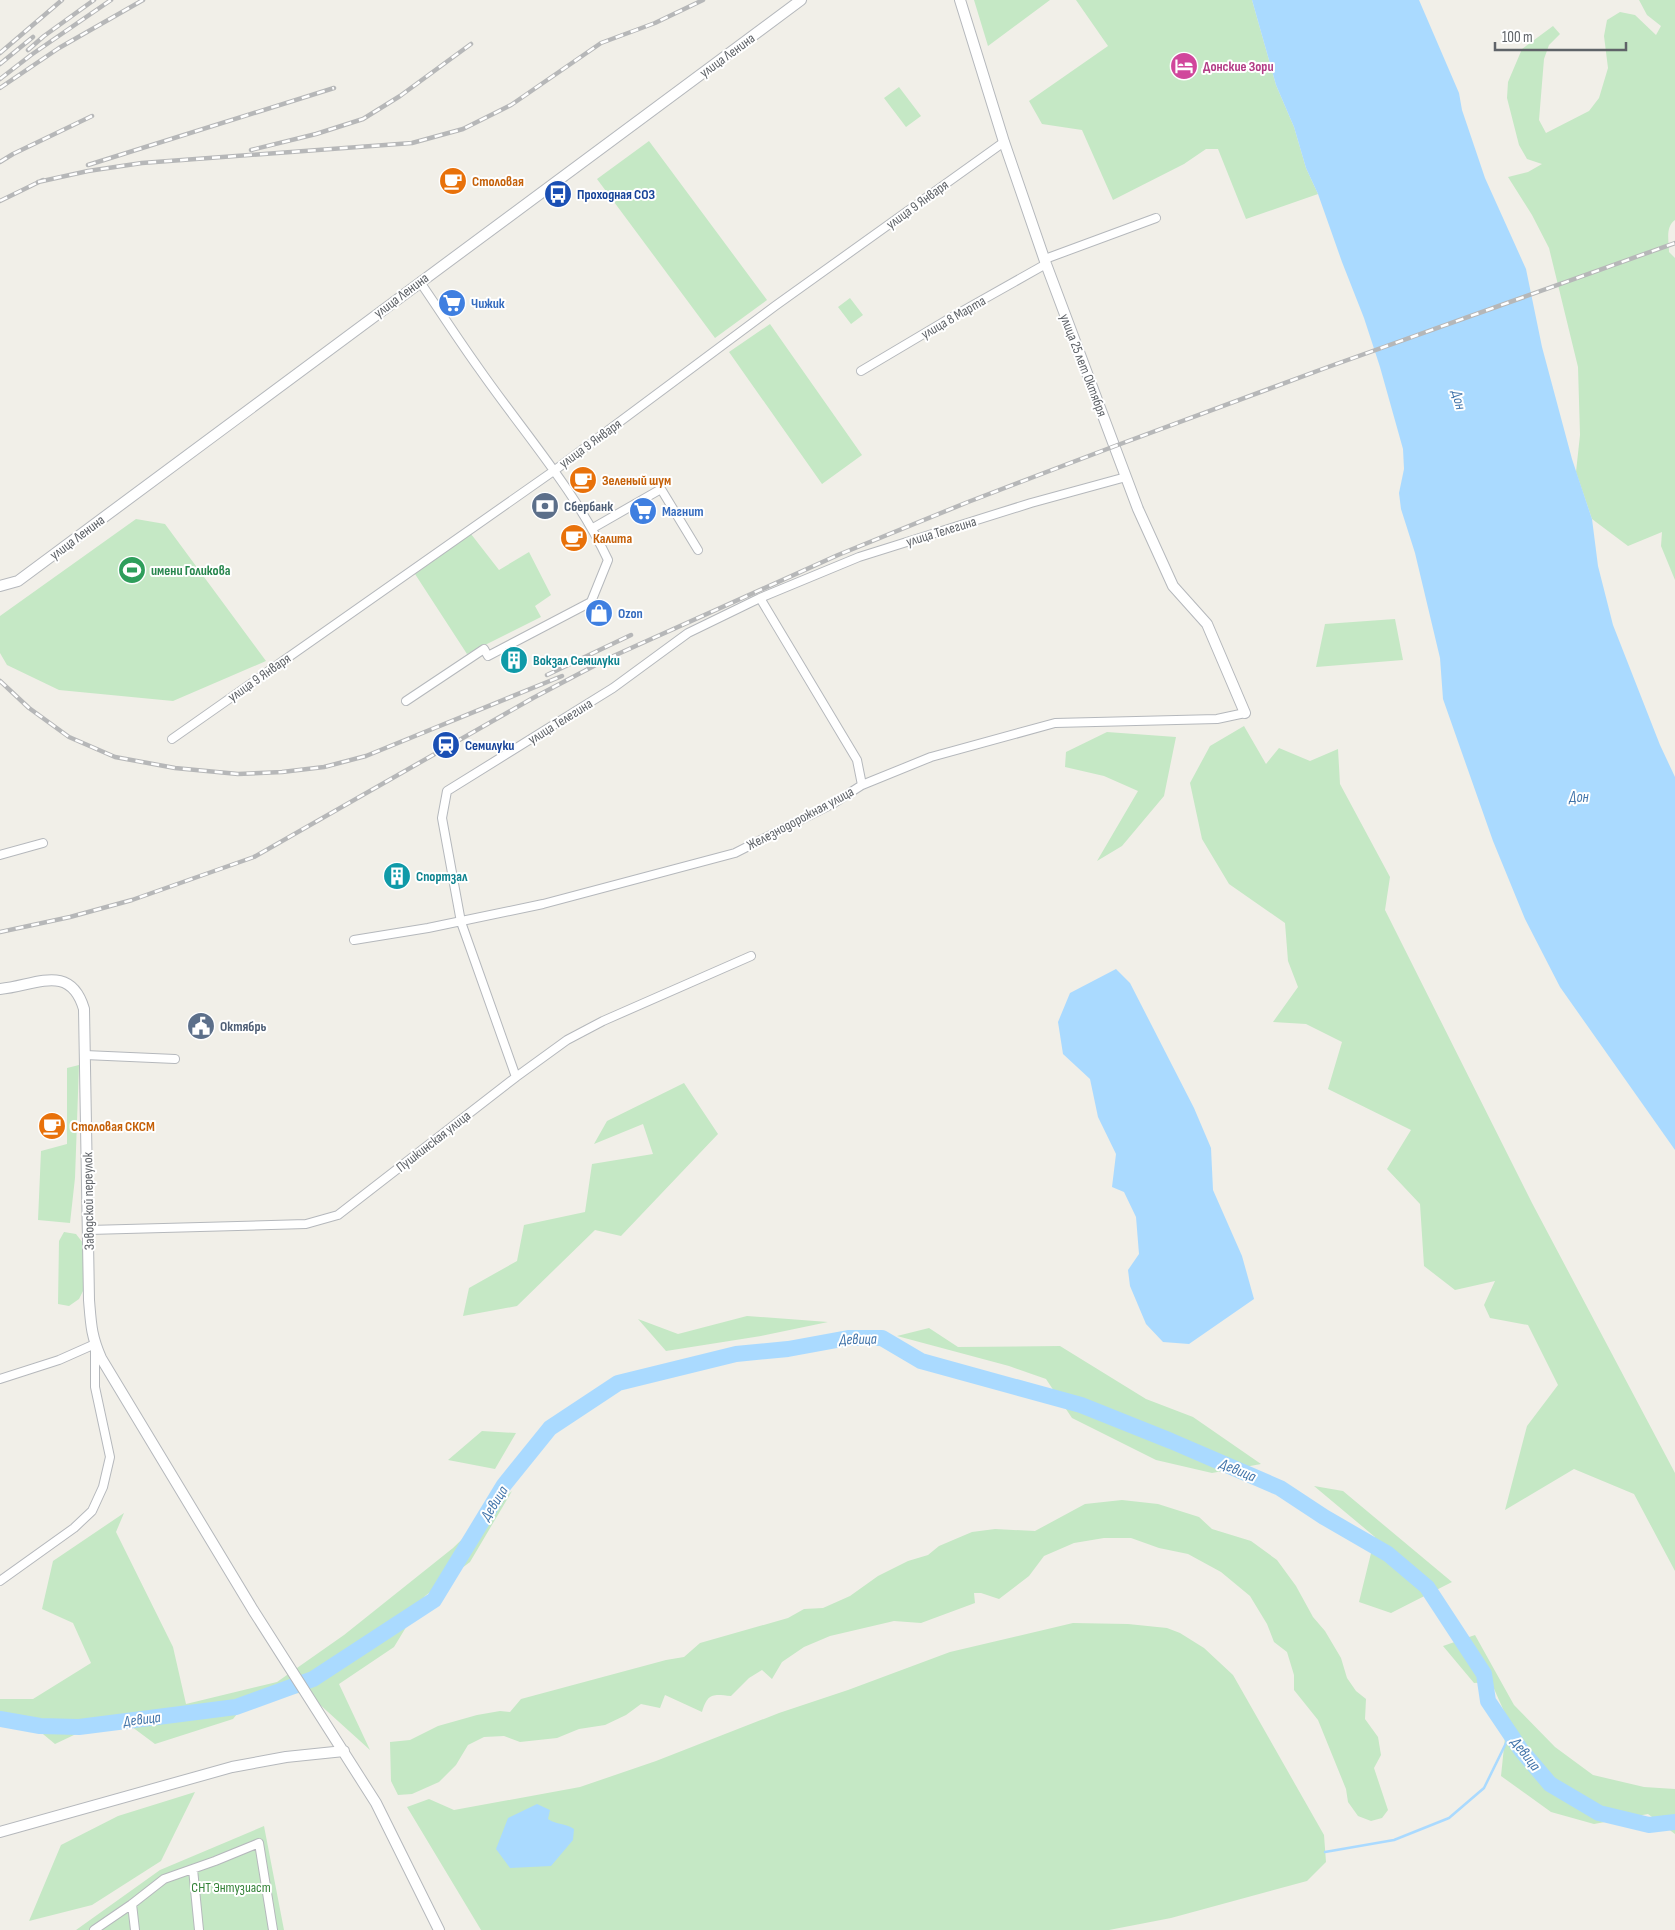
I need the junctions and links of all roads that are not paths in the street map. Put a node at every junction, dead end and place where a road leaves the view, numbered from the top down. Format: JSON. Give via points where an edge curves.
{"nodes":[{"id":1,"x":801,"y":0,"type":"edge"},
{"id":2,"x":960,"y":0,"type":"edge"},
{"id":3,"x":1004,"y":142,"type":"junction"},
{"id":4,"x":1156,"y":218,"type":"dead end"},
{"id":5,"x":1045,"y":262,"type":"junction"},
{"id":6,"x":420,"y":282,"type":"junction"},
{"id":7,"x":861,"y":371,"type":"dead end"},
{"id":8,"x":555,"y":470,"type":"junction"},
{"id":9,"x":1126,"y":477,"type":"junction"},
{"id":10,"x":593,"y":528,"type":"junction"},
{"id":11,"x":698,"y":550,"type":"dead end"},
{"id":12,"x":0,"y":586,"type":"edge"},
{"id":13,"x":760,"y":598,"type":"junction"},
{"id":14,"x":406,"y":701,"type":"dead end"},
{"id":15,"x":1245,"y":713,"type":"joint"},
{"id":16,"x":172,"y":739,"type":"dead end"},
{"id":17,"x":862,"y":784,"type":"junction"},
{"id":18,"x":43,"y":843,"type":"dead end"},
{"id":19,"x":0,"y":855,"type":"edge"},
{"id":20,"x":461,"y":922,"type":"junction"},
{"id":21,"x":354,"y":940,"type":"dead end"},
{"id":22,"x":751,"y":956,"type":"dead end"},
{"id":23,"x":0,"y":989,"type":"edge"},
{"id":24,"x":85,"y":1056,"type":"junction"},
{"id":25,"x":175,"y":1059,"type":"dead end"},
{"id":26,"x":516,"y":1077,"type":"junction"},
{"id":27,"x":89,"y":1230,"type":"junction"},
{"id":28,"x":95,"y":1344,"type":"junction"},
{"id":29,"x":0,"y":1379,"type":"edge"},
{"id":30,"x":0,"y":1581,"type":"edge"},
{"id":31,"x":344,"y":1751,"type":"junction"},
{"id":32,"x":0,"y":1832,"type":"edge"},
{"id":33,"x":194,"y":1869,"type":"junction"},
{"id":34,"x":132,"y":1904,"type":"junction"},
{"id":35,"x":94,"y":1930,"type":"edge"},
{"id":36,"x":135,"y":1930,"type":"edge"},
{"id":37,"x":199,"y":1930,"type":"edge"},
{"id":38,"x":273,"y":1930,"type":"edge"},
{"id":39,"x":439,"y":1930,"type":"edge"}],
"edges":[{"from":1,"to":6,"type":"street","name":"улица Ленина"},
{"from":2,"to":3,"type":"street","name":"улица 25 лет Октября"},
{"from":3,"to":5,"type":"street","name":"улица 25 лет Октября"},
{"from":3,"to":8,"type":"street","name":"улица 9 Января","via":[[775,306]]},
{"from":4,"to":5,"type":"street","name":"улица 8 Марта"},
{"from":5,"to":7,"type":"street","name":"улица 8 Марта"},
{"from":5,"to":9,"type":"street","name":"улица 25 лет Октября"},
{"from":6,"to":8,"type":"street","via":[[480,370]]},
{"from":6,"to":12,"type":"street","name":"улица Ленина","via":[[18,581]]},
{"from":8,"to":10,"type":"street"},
{"from":8,"to":16,"type":"street","name":"улица 9 Января"},
{"from":9,"to":13,"type":"street","name":"улица Телегина","via":[[1030,503],[859,557]]},
{"from":9,"to":15,"type":"street","name":"улица 25 лет Октября","via":[[1173,586],[1207,624]]},
{"from":10,"to":11,"type":"street","via":[[662,489]]},
{"from":10,"to":14,"type":"street","via":[[608,560],[591,602],[488,656],[484,649]]},
{"from":13,"to":17,"type":"street","via":[[857,760]]},
{"from":13,"to":20,"type":"street","name":"улица Телегина","via":[[688,633],[613,688],[447,791],[442,818]]},
{"from":15,"to":17,"type":"street","name":"Железнодорожная улица","via":[[1217,719],[1055,723],[931,757]]},
{"from":17,"to":20,"type":"street","name":"Железнодорожная улица","via":[[834,803],[736,853]]},
{"from":18,"to":19,"type":"street"},
{"from":20,"to":21,"type":"street","name":"Железнодорожная улица"},
{"from":20,"to":26,"type":"street","name":"улица Телегина"},
{"from":22,"to":26,"type":"street","name":"Пушкинская улица","via":[[596,1025],[567,1040]]},
{"from":23,"to":24,"type":"street","name":"Заводской переулок","via":[[48,979],[64,981],[72,987],[80,996],[84,1009]]},
{"from":24,"to":25,"type":"street"},
{"from":24,"to":27,"type":"street","name":"Заводской переулок"},
{"from":26,"to":27,"type":"street","name":"Пушкинская улица","via":[[338,1215],[306,1224]]},
{"from":27,"to":28,"type":"street","name":"Заводской переулок","via":[[89,1300]]},
{"from":28,"to":29,"type":"street","via":[[59,1360]]},
{"from":28,"to":30,"type":"street","via":[[95,1387],[110,1457],[103,1487],[92,1511],[74,1528]]},
{"from":28,"to":31,"type":"street","name":"Заводской переулок","via":[[253,1610]]},
{"from":31,"to":32,"type":"street","via":[[232,1767]]},
{"from":31,"to":39,"type":"street","name":"Заводской переулок","via":[[376,1802]]},
{"from":33,"to":34,"type":"street","via":[[164,1879]]},
{"from":33,"to":37,"type":"street"},
{"from":33,"to":38,"type":"street","via":[[259,1843]]},
{"from":34,"to":35,"type":"street"},
{"from":34,"to":36,"type":"street"}]}
